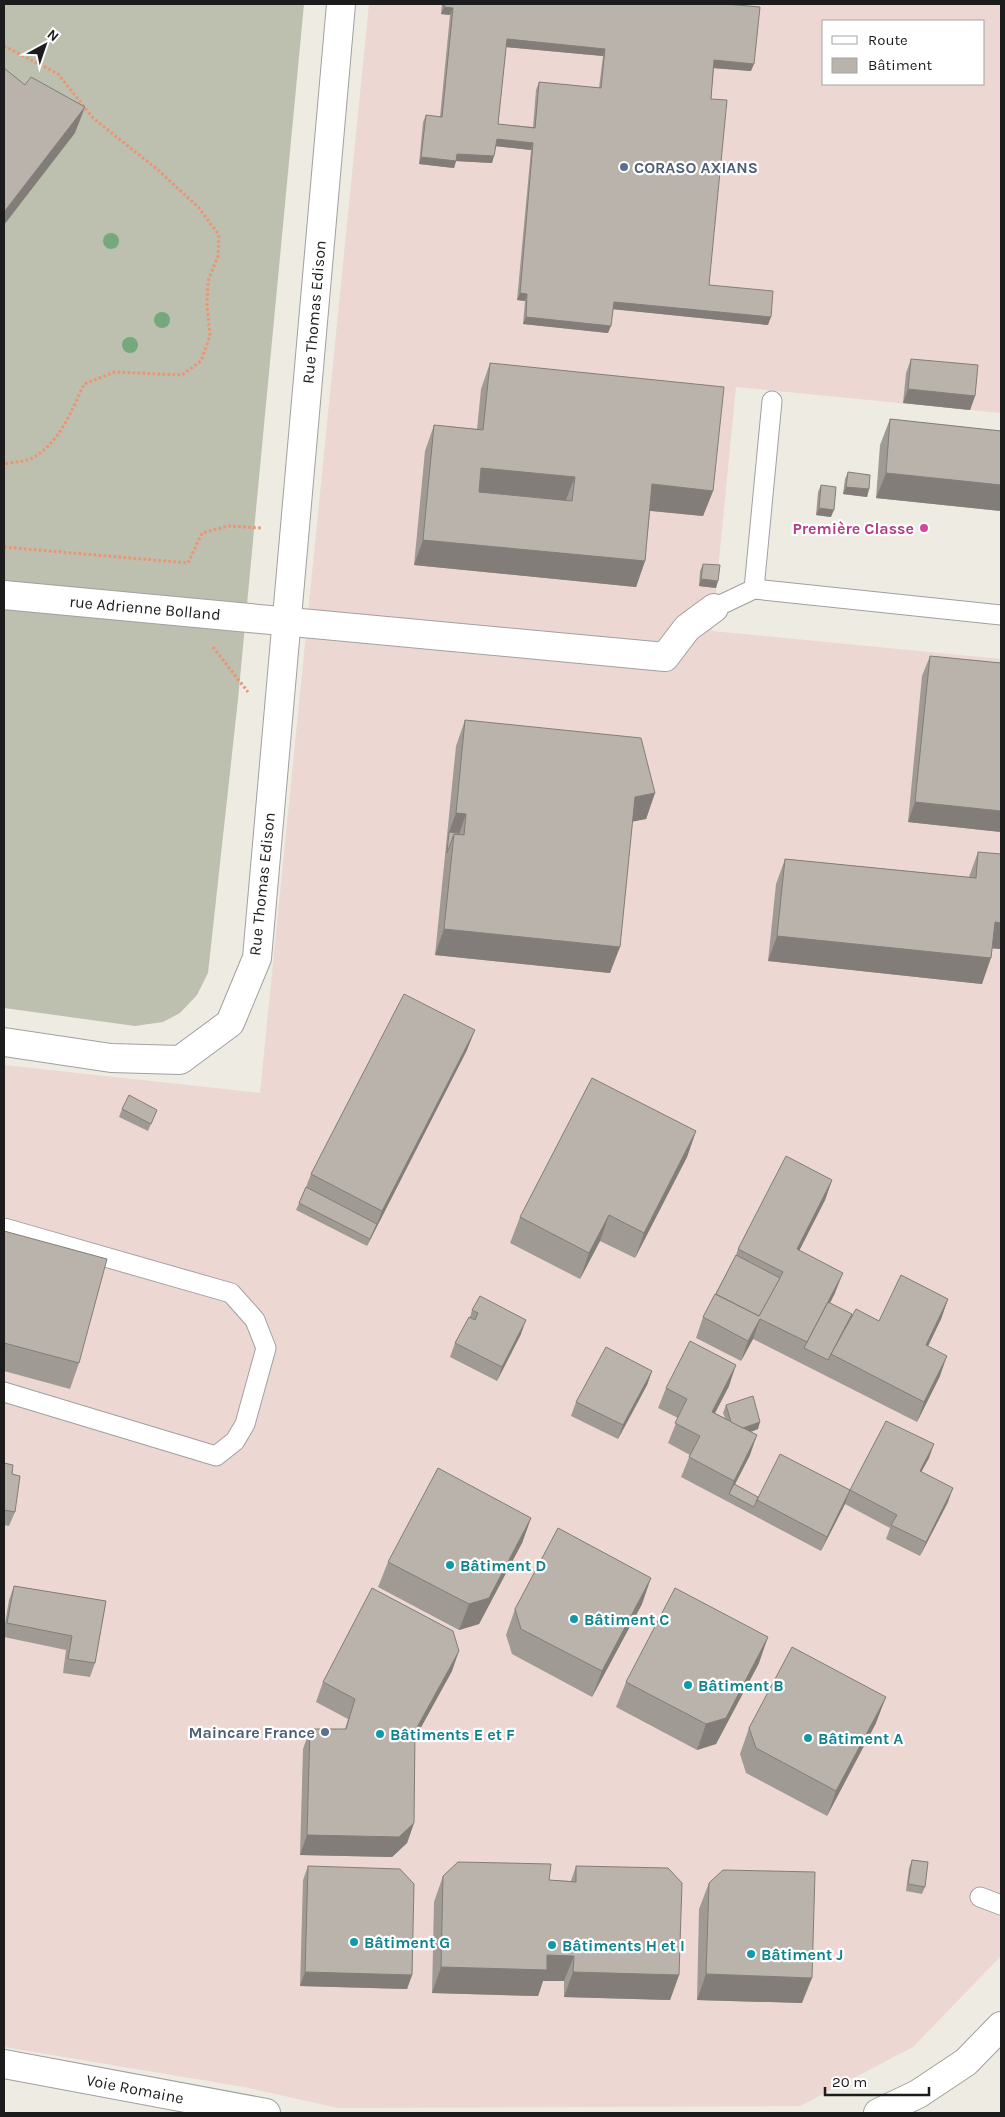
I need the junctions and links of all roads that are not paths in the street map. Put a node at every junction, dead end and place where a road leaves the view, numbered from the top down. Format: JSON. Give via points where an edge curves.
{"nodes":[{"id":1,"x":341,"y":4,"type":"edge"},
{"id":2,"x":772,"y":401,"type":"dead end"},
{"id":3,"x":754,"y":589,"type":"junction"},
{"id":4,"x":4,"y":595,"type":"edge"},
{"id":5,"x":714,"y":608,"type":"joint"},
{"id":6,"x":1001,"y":615,"type":"edge"},
{"id":7,"x":287,"y":620,"type":"junction"},
{"id":8,"x":4,"y":1042,"type":"edge"},
{"id":9,"x":4,"y":1228,"type":"edge"},
{"id":10,"x":4,"y":1392,"type":"edge"},
{"id":11,"x":980,"y":1897,"type":"dead end"},
{"id":12,"x":1001,"y":1905,"type":"edge"},
{"id":13,"x":1001,"y":2026,"type":"edge"},
{"id":14,"x":4,"y":2064,"type":"edge"},
{"id":15,"x":266,"y":2113,"type":"edge"},
{"id":16,"x":878,"y":2113,"type":"edge"}],
"edges":[{"from":1,"to":7,"type":"street","name":"Rue Thomas Edison"},
{"from":2,"to":3,"type":"lane"},
{"from":3,"to":5,"type":"lane"},
{"from":3,"to":6,"type":"lane"},
{"from":4,"to":7,"type":"street","name":"rue Adrienne Bolland"},
{"from":5,"to":7,"type":"street","via":[[687,628],[665,657]]},
{"from":7,"to":8,"type":"street","name":"Rue Thomas Edison","via":[[257,958],[230,1023],[180,1060],[111,1058]]},
{"from":9,"to":10,"type":"lane","via":[[231,1293],[254,1320],[266,1348],[245,1424],[235,1441],[216,1456]]},
{"from":11,"to":12,"type":"lane"},
{"from":13,"to":16,"type":"street","via":[[966,2062],[918,2094]]},
{"from":14,"to":15,"type":"street","name":"Voie Romaine"}]}
